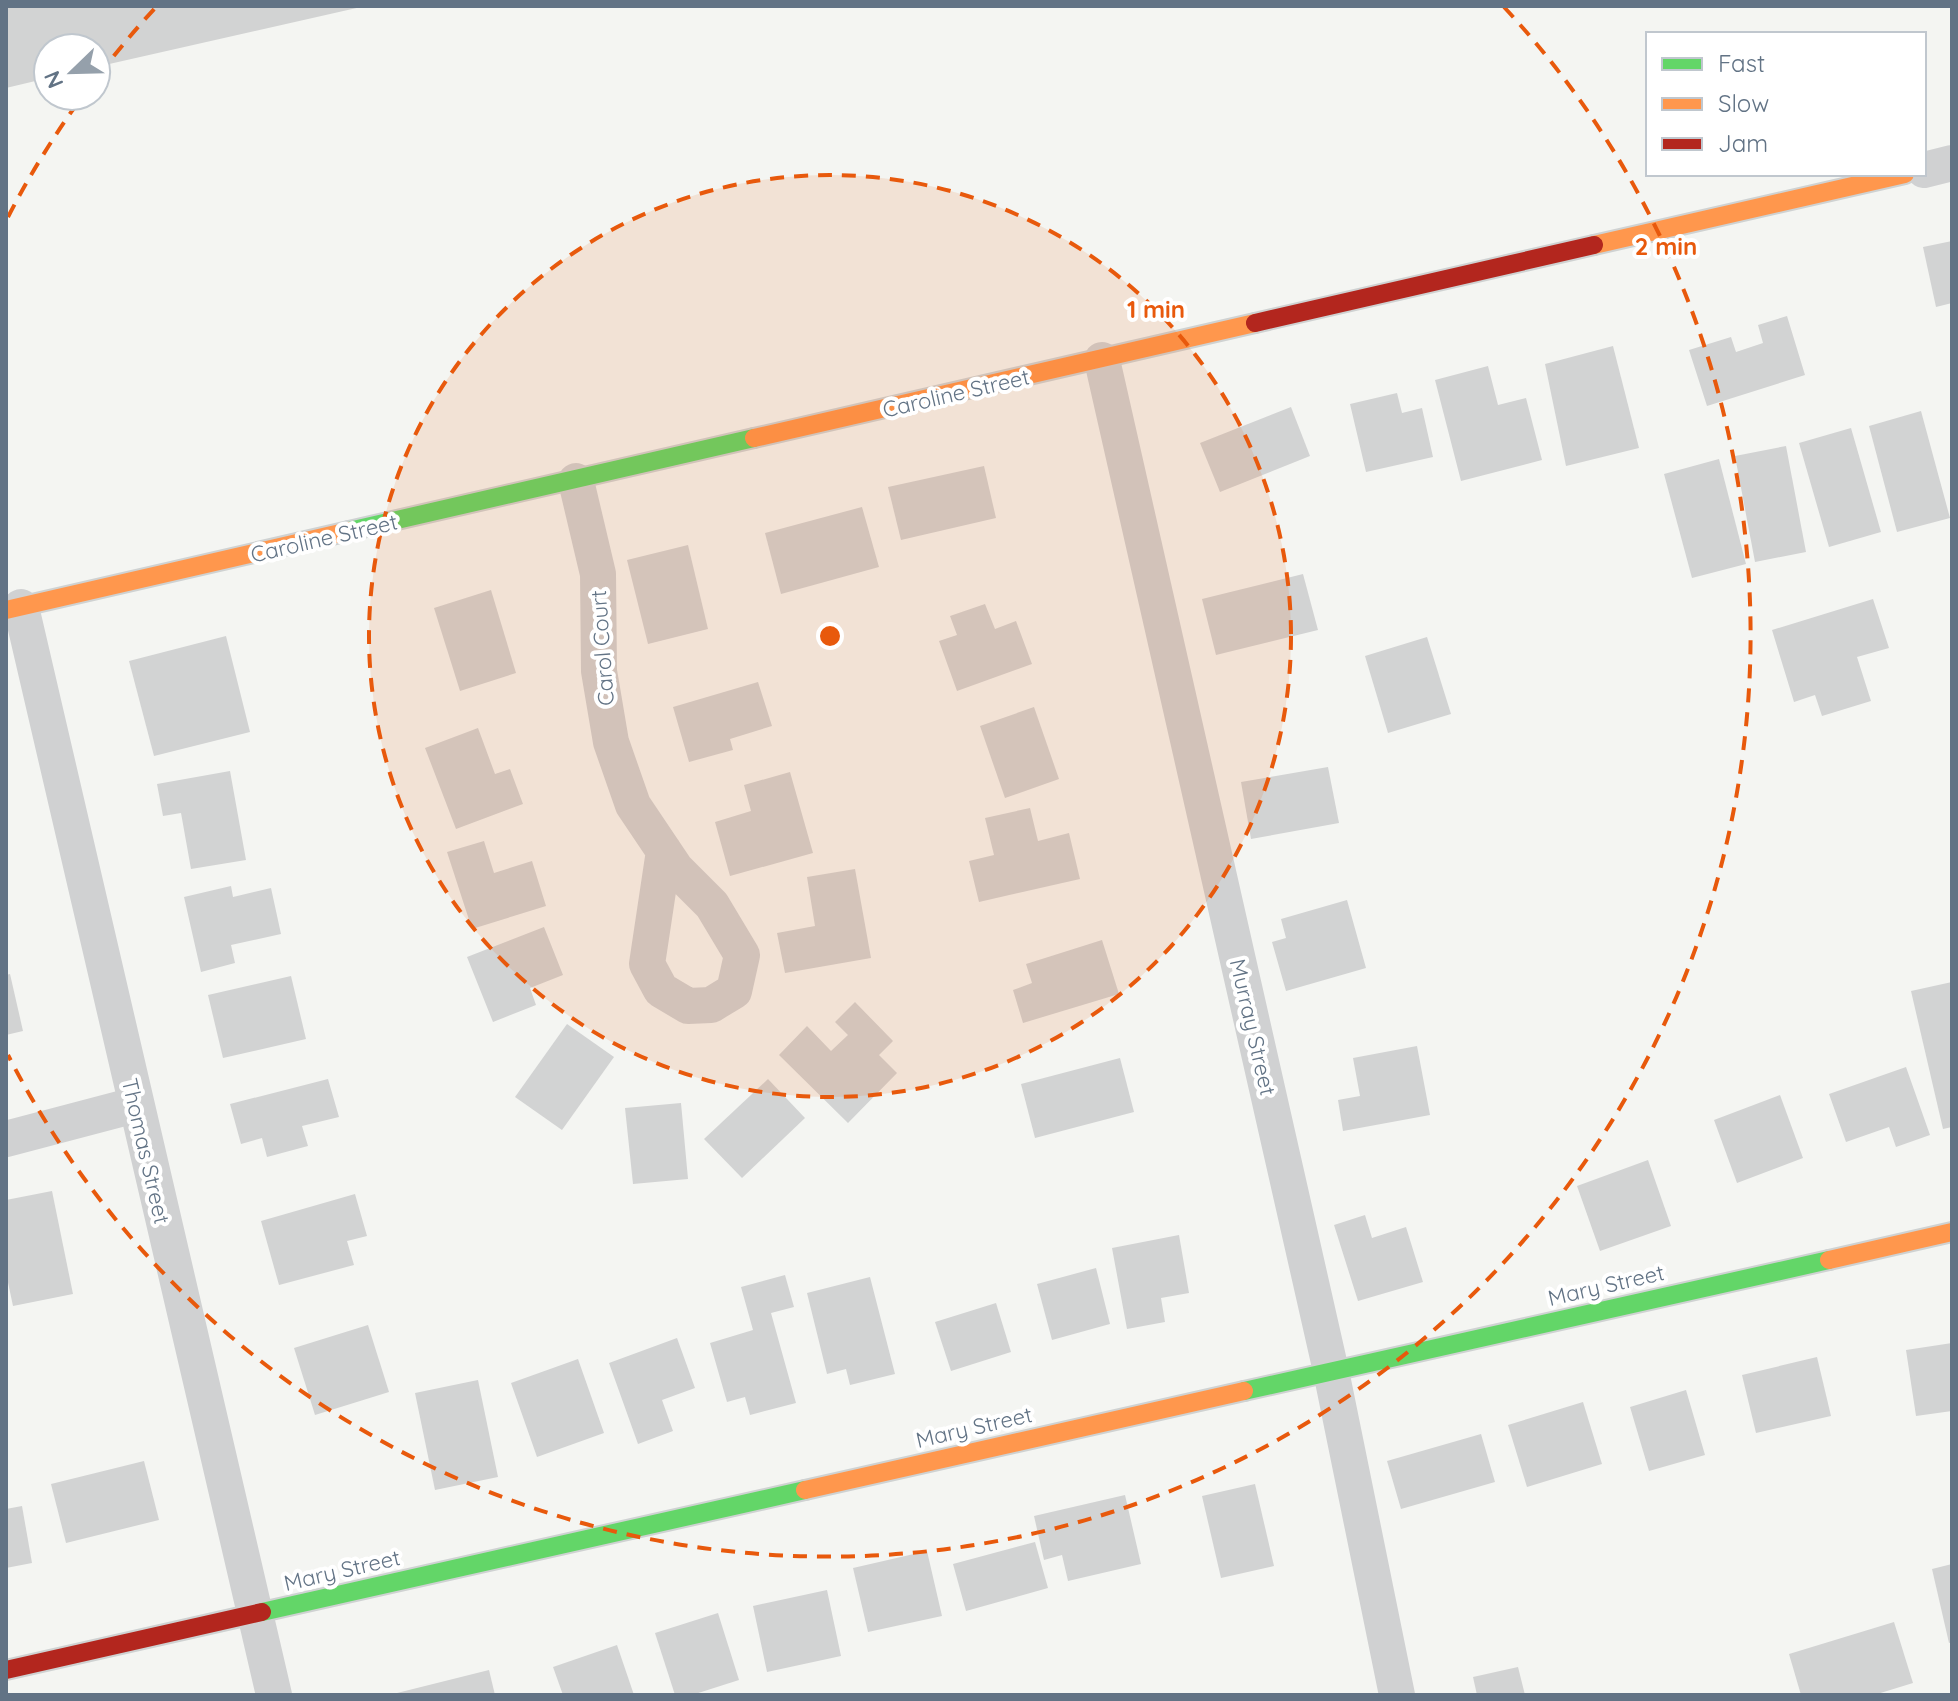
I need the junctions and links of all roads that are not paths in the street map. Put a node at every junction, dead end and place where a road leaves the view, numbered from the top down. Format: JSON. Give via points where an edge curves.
{"nodes":[{"id":1,"x":1952,"y":163,"type":"edge"},
{"id":2,"x":1926,"y":170,"type":"edge"},
{"id":3,"x":1896,"y":176,"type":"edge"},
{"id":4,"x":1102,"y":360,"type":"junction"},
{"id":5,"x":576,"y":481,"type":"junction"},
{"id":6,"x":14,"y":608,"type":"edge"},
{"id":7,"x":664,"y":851,"type":"dead end"},
{"id":8,"x":135,"y":1105,"type":"junction"},
{"id":9,"x":6,"y":1139,"type":"edge"},
{"id":10,"x":1952,"y":1232,"type":"edge"},
{"id":11,"x":1331,"y":1371,"type":"junction"},
{"id":12,"x":255,"y":1614,"type":"junction"},
{"id":13,"x":6,"y":1670,"type":"edge"},
{"id":14,"x":274,"y":1695,"type":"edge"},
{"id":15,"x":1397,"y":1695,"type":"edge"}],
"edges":[{"from":1,"to":2,"type":"street"},
{"from":3,"to":4,"type":"street","name":"Caroline Street"},
{"from":4,"to":5,"type":"street","name":"Caroline Street"},
{"from":4,"to":11,"type":"street","name":"Murray Street"},
{"from":5,"to":6,"type":"street","name":"Caroline Street"},
{"from":5,"to":7,"type":"street","name":"Carol Court","via":[[598,574],[599,671],[611,742],[633,805]]},
{"from":6,"to":8,"type":"street","name":"Thomas Street"},
{"from":8,"to":9,"type":"street"},
{"from":8,"to":12,"type":"street","name":"Thomas Street"},
{"from":10,"to":11,"type":"street","name":"Mary Street"},
{"from":11,"to":12,"type":"street","name":"Mary Street"},
{"from":11,"to":15,"type":"street","name":"Murray Street"},
{"from":12,"to":13,"type":"street","name":"Mary Street"},
{"from":12,"to":14,"type":"street","name":"Thomas Street"}]}
